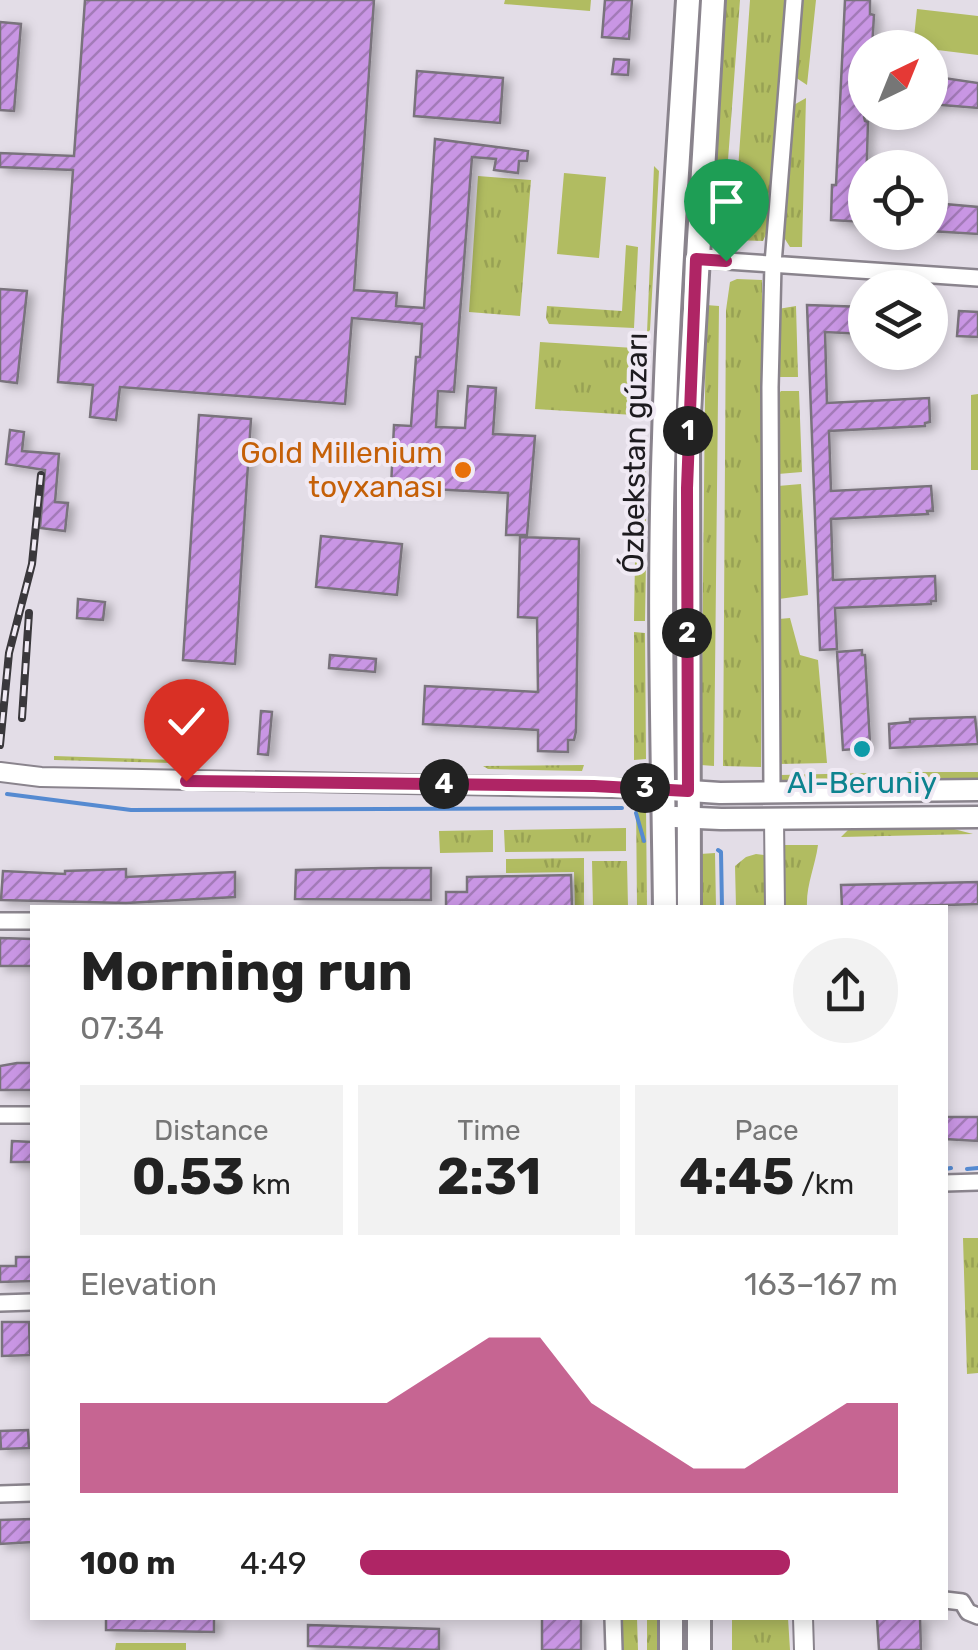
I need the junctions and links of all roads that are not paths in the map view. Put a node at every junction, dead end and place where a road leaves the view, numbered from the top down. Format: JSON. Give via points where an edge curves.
{"nodes":[{"id":1,"x":688,"y":0,"type":"edge"},
{"id":2,"x":713,"y":0,"type":"edge"},
{"id":3,"x":794,"y":0,"type":"edge"},
{"id":4,"x":696,"y":259,"type":"junction"},
{"id":5,"x":773,"y":264,"type":"junction"},
{"id":6,"x":978,"y":278,"type":"edge"},
{"id":7,"x":0,"y":772,"type":"edge"},
{"id":8,"x":662,"y":789,"type":"junction"},
{"id":9,"x":978,"y":790,"type":"edge"},
{"id":10,"x":688,"y":791,"type":"junction"},
{"id":11,"x":720,"y":793,"type":"junction"},
{"id":12,"x":772,"y":793,"type":"junction"},
{"id":13,"x":663,"y":816,"type":"junction"},
{"id":14,"x":978,"y":817,"type":"edge"},
{"id":15,"x":688,"y":818,"type":"junction"},
{"id":16,"x":721,"y":819,"type":"junction"},
{"id":17,"x":774,"y":819,"type":"junction"},
{"id":18,"x":664,"y":905,"type":"edge"},
{"id":19,"x":689,"y":905,"type":"edge"},
{"id":20,"x":776,"y":905,"type":"edge"},
{"id":21,"x":0,"y":920,"type":"edge"},
{"id":22,"x":30,"y":921,"type":"edge"},
{"id":23,"x":0,"y":1115,"type":"edge"},
{"id":24,"x":30,"y":1115,"type":"edge"},
{"id":25,"x":978,"y":1182,"type":"edge"},
{"id":26,"x":948,"y":1183,"type":"edge"},
{"id":27,"x":30,"y":1302,"type":"edge"},
{"id":28,"x":0,"y":1303,"type":"edge"},
{"id":29,"x":30,"y":1493,"type":"edge"},
{"id":30,"x":0,"y":1494,"type":"edge"},
{"id":31,"x":948,"y":1600,"type":"edge"},
{"id":32,"x":978,"y":1616,"type":"edge"},
{"id":33,"x":613,"y":1620,"type":"edge"},
{"id":34,"x":671,"y":1620,"type":"edge"},
{"id":35,"x":699,"y":1620,"type":"edge"},
{"id":36,"x":803,"y":1620,"type":"edge"},
{"id":37,"x":614,"y":1650,"type":"edge"},
{"id":38,"x":672,"y":1650,"type":"edge"},
{"id":39,"x":699,"y":1650,"type":"edge"},
{"id":40,"x":804,"y":1650,"type":"edge"}],
"edges":[{"from":1,"to":8,"type":"main road","name":"Ózbekstan gúzarı","via":[[663,443]]},
{"from":2,"to":4,"type":"main road","name":"Ózbekstan gúzarı"},
{"from":3,"to":5,"type":"street"},
{"from":4,"to":5,"type":"street"},
{"from":4,"to":10,"type":"main road","name":"Ózbekstan gúzarı","via":[[687,469]]},
{"from":5,"to":6,"type":"street"},
{"from":5,"to":12,"type":"street"},
{"from":7,"to":8,"type":"street"},
{"from":8,"to":10,"type":"main road"},
{"from":8,"to":13,"type":"main road","name":"Ózbekstan gúzarı"},
{"from":9,"to":12,"type":"main road"},
{"from":10,"to":11,"type":"main road"},
{"from":10,"to":15,"type":"main road","name":"Ózbekstan gúzarı"},
{"from":11,"to":12,"type":"main road"},
{"from":11,"to":16,"type":"main road","via":[[712,807]]},
{"from":13,"to":15,"type":"main road"},
{"from":13,"to":18,"type":"main road","name":"Ózbekstan gúzarı"},
{"from":14,"to":17,"type":"main road"},
{"from":15,"to":16,"type":"main road"},
{"from":15,"to":19,"type":"main road","name":"Ózbekstan gúzarı"},
{"from":16,"to":17,"type":"main road"},
{"from":17,"to":20,"type":"street"},
{"from":21,"to":22,"type":"street"},
{"from":23,"to":24,"type":"street"},
{"from":25,"to":26,"type":"street"},
{"from":27,"to":28,"type":"street"},
{"from":29,"to":30,"type":"street"},
{"from":31,"to":32,"type":"street","via":[[962,1602]]},
{"from":33,"to":37,"type":"street"},
{"from":34,"to":38,"type":"main road"},
{"from":35,"to":39,"type":"main road"},
{"from":36,"to":40,"type":"street"}]}
